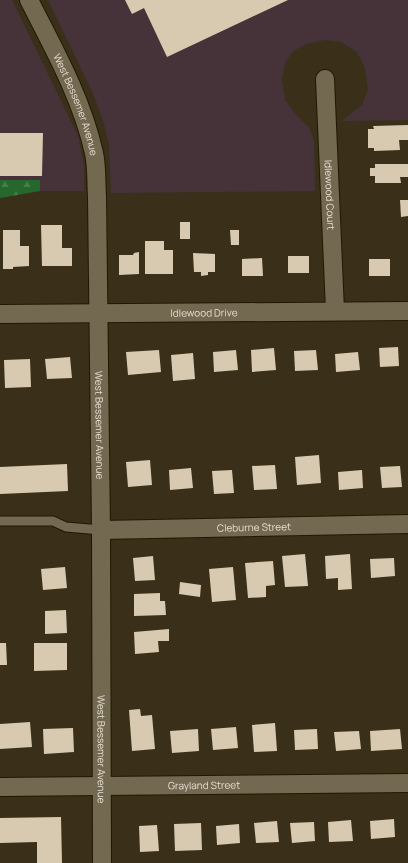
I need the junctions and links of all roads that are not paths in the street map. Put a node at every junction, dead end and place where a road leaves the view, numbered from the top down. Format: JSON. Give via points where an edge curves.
{"nodes":[{"id":1,"x":30,"y":0,"type":"edge"},
{"id":2,"x":325,"y":79,"type":"dead end"},
{"id":3,"x":335,"y":311,"type":"junction"},
{"id":4,"x":408,"y":311,"type":"edge"},
{"id":5,"x":0,"y":314,"type":"edge"},
{"id":6,"x":98,"y":314,"type":"junction"},
{"id":7,"x":0,"y":521,"type":"edge"},
{"id":8,"x":408,"y":524,"type":"edge"},
{"id":9,"x":101,"y":530,"type":"junction"},
{"id":10,"x":408,"y":783,"type":"edge"},
{"id":11,"x":101,"y":786,"type":"junction"},
{"id":12,"x":0,"y":787,"type":"edge"},
{"id":13,"x":102,"y":863,"type":"edge"}],
"edges":[{"from":1,"to":6,"type":"street","name":"West Bessemer Avenue","via":[[76,97],[94,155]]},
{"from":2,"to":3,"type":"street","name":"Idlewood Court"},
{"from":3,"to":4,"type":"street","name":"Idlewood Drive"},
{"from":3,"to":6,"type":"street","name":"Idlewood Drive"},
{"from":5,"to":6,"type":"street","name":"Idlewood Drive"},
{"from":6,"to":9,"type":"street","name":"West Bessemer Avenue"},
{"from":7,"to":9,"type":"lane","via":[[53,521],[66,527]]},
{"from":8,"to":9,"type":"street","name":"Cleburne Street"},
{"from":9,"to":11,"type":"street","name":"West Bessemer Avenue"},
{"from":10,"to":11,"type":"street","name":"Grayland Street"},
{"from":11,"to":12,"type":"street","name":"Grayland Street"},
{"from":11,"to":13,"type":"street","name":"West Bessemer Avenue"}]}
